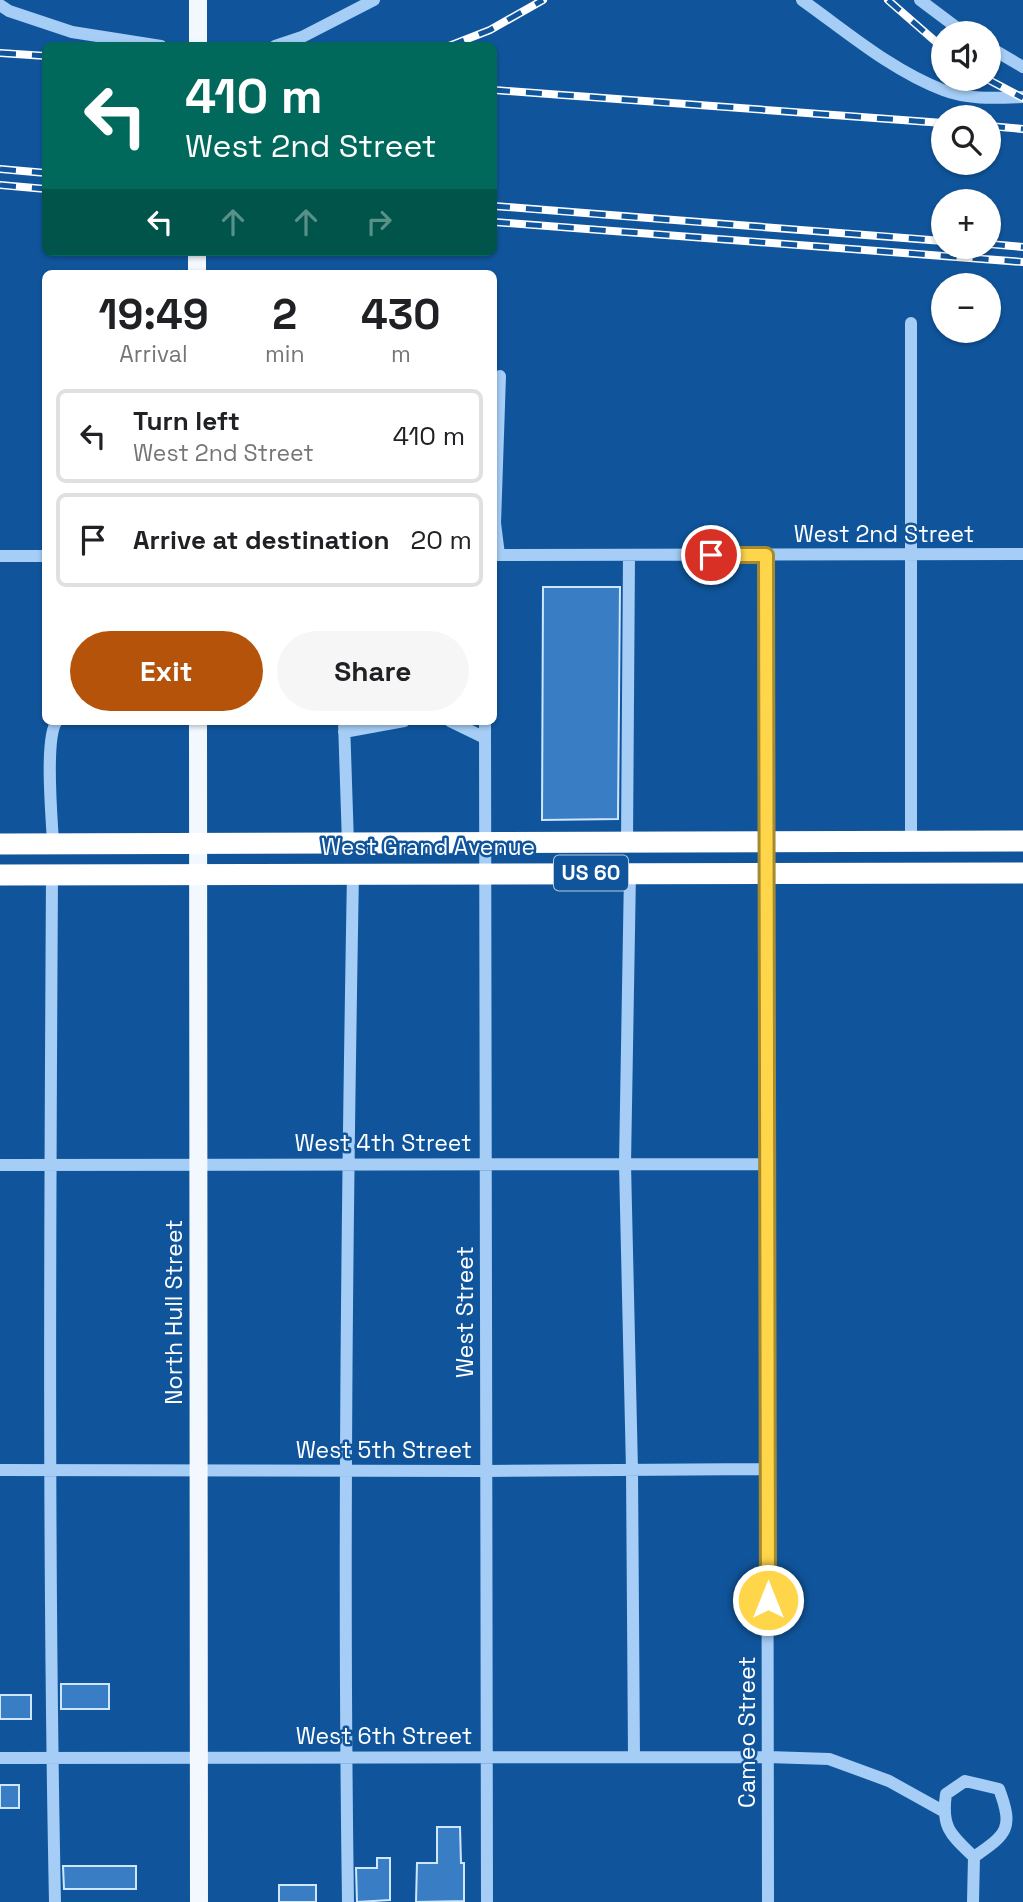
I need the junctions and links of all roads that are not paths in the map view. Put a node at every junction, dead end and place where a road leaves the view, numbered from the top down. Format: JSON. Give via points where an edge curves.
{"nodes":[{"id":1,"x":198,"y":0,"type":"edge"},
{"id":2,"x":374,"y":0,"type":"edge"},
{"id":3,"x":802,"y":0,"type":"edge"},
{"id":4,"x":920,"y":0,"type":"edge"},
{"id":5,"x":0,"y":5,"type":"edge"},
{"id":6,"x":948,"y":21,"type":"edge"},
{"id":7,"x":136,"y":42,"type":"edge"},
{"id":8,"x":198,"y":42,"type":"edge"},
{"id":9,"x":287,"y":42,"type":"edge"},
{"id":10,"x":1001,"y":54,"type":"edge"},
{"id":11,"x":1023,"y":66,"type":"edge"},
{"id":12,"x":1023,"y":97,"type":"edge"},
{"id":13,"x":911,"y":323,"type":"dead end"},
{"id":14,"x":500,"y":376,"type":"dead end"},
{"id":15,"x":497,"y":464,"type":"edge"},
{"id":16,"x":1023,"y":554,"type":"edge"},
{"id":17,"x":497,"y":555,"type":"edge"},
{"id":18,"x":629,"y":555,"type":"junction"},
{"id":19,"x":766,"y":555,"type":"junction"},
{"id":20,"x":911,"y":555,"type":"junction"},
{"id":21,"x":0,"y":556,"type":"edge"},
{"id":22,"x":42,"y":556,"type":"edge"},
{"id":23,"x":53,"y":725,"type":"edge"},
{"id":24,"x":198,"y":725,"type":"edge"},
{"id":25,"x":364,"y":725,"type":"edge"},
{"id":26,"x":458,"y":725,"type":"edge"},
{"id":27,"x":485,"y":725,"type":"edge"},
{"id":28,"x":344,"y":727,"type":"edge"},
{"id":29,"x":485,"y":738,"type":"junction"},
{"id":30,"x":1023,"y":841,"type":"edge"},
{"id":31,"x":911,"y":842,"type":"junction"},
{"id":32,"x":53,"y":843,"type":"junction"},
{"id":33,"x":627,"y":843,"type":"junction"},
{"id":34,"x":766,"y":843,"type":"junction"},
{"id":35,"x":0,"y":844,"type":"edge"},
{"id":36,"x":198,"y":844,"type":"junction"},
{"id":37,"x":348,"y":844,"type":"junction"},
{"id":38,"x":485,"y":844,"type":"junction"},
{"id":39,"x":766,"y":872,"type":"junction"},
{"id":40,"x":353,"y":873,"type":"junction"},
{"id":41,"x":485,"y":873,"type":"junction"},
{"id":42,"x":630,"y":873,"type":"junction"},
{"id":43,"x":1023,"y":873,"type":"edge"},
{"id":44,"x":52,"y":874,"type":"junction"},
{"id":45,"x":198,"y":874,"type":"junction"},
{"id":46,"x":0,"y":875,"type":"edge"},
{"id":47,"x":348,"y":1164,"type":"junction"},
{"id":48,"x":486,"y":1164,"type":"junction"},
{"id":49,"x":625,"y":1164,"type":"junction"},
{"id":50,"x":767,"y":1164,"type":"junction"},
{"id":51,"x":0,"y":1165,"type":"edge"},
{"id":52,"x":50,"y":1165,"type":"junction"},
{"id":53,"x":198,"y":1165,"type":"junction"},
{"id":54,"x":767,"y":1469,"type":"junction"},
{"id":55,"x":0,"y":1470,"type":"edge"},
{"id":56,"x":52,"y":1470,"type":"junction"},
{"id":57,"x":199,"y":1470,"type":"junction"},
{"id":58,"x":632,"y":1470,"type":"junction"},
{"id":59,"x":346,"y":1471,"type":"junction"},
{"id":60,"x":486,"y":1471,"type":"junction"},
{"id":61,"x":346,"y":1757,"type":"junction"},
{"id":62,"x":487,"y":1757,"type":"junction"},
{"id":63,"x":634,"y":1757,"type":"junction"},
{"id":64,"x":768,"y":1757,"type":"junction"},
{"id":65,"x":0,"y":1758,"type":"edge"},
{"id":66,"x":52,"y":1758,"type":"junction"},
{"id":67,"x":199,"y":1758,"type":"junction"},
{"id":68,"x":943,"y":1811,"type":"junction"},
{"id":69,"x":974,"y":1857,"type":"junction"},
{"id":70,"x":55,"y":1902,"type":"edge"},
{"id":71,"x":199,"y":1902,"type":"edge"},
{"id":72,"x":348,"y":1902,"type":"edge"},
{"id":73,"x":487,"y":1902,"type":"edge"},
{"id":74,"x":768,"y":1902,"type":"edge"},
{"id":75,"x":973,"y":1902,"type":"edge"}],
"edges":[{"from":1,"to":8,"type":"main road"},
{"from":2,"to":9,"type":"street"},
{"from":3,"to":12,"type":"street","via":[[894,65],[944,91],[987,99]]},
{"from":4,"to":6,"type":"street"},
{"from":5,"to":7,"type":"street","via":[[72,32]]},
{"from":10,"to":11,"type":"street"},
{"from":13,"to":20,"type":"street"},
{"from":14,"to":15,"type":"street"},
{"from":16,"to":20,"type":"street","name":"West 2nd Street"},
{"from":17,"to":18,"type":"street","name":"West 2nd Street"},
{"from":18,"to":19,"type":"street","name":"West 2nd Street"},
{"from":18,"to":33,"type":"street"},
{"from":19,"to":20,"type":"street","name":"West 2nd Street"},
{"from":19,"to":34,"type":"street","name":"Cameo Street"},
{"from":20,"to":31,"type":"street"},
{"from":21,"to":22,"type":"street"},
{"from":23,"to":32,"type":"street"},
{"from":24,"to":36,"type":"main road","name":"North Hull Street"},
{"from":25,"to":28,"type":"street"},
{"from":26,"to":29,"type":"street"},
{"from":27,"to":29,"type":"street","name":"West Street"},
{"from":28,"to":37,"type":"street"},
{"from":29,"to":38,"type":"street","name":"West Street"},
{"from":30,"to":31,"type":"highway","name":"West Grand Avenue","number":"US 60"},
{"from":31,"to":34,"type":"highway","name":"West Grand Avenue","number":"US 60"},
{"from":32,"to":35,"type":"highway","name":"West Grand Avenue","number":"US 60"},
{"from":32,"to":36,"type":"highway","name":"West Grand Avenue","number":"US 60"},
{"from":33,"to":34,"type":"highway","name":"West Grand Avenue","number":"US 60"},
{"from":33,"to":38,"type":"highway","name":"West Grand Avenue","number":"US 60"},
{"from":34,"to":39,"type":"street","name":"Cameo Street"},
{"from":36,"to":37,"type":"highway","name":"West Grand Avenue","number":"US 60"},
{"from":36,"to":45,"type":"main road","name":"North Hull Street"},
{"from":37,"to":38,"type":"highway","name":"West Grand Avenue","number":"US 60"},
{"from":38,"to":41,"type":"street","name":"West Street"},
{"from":39,"to":42,"type":"highway","name":"West Grand Avenue","number":"US 60"},
{"from":39,"to":43,"type":"highway","name":"West Grand Avenue","number":"US 60"},
{"from":39,"to":50,"type":"street","name":"Cameo Street"},
{"from":40,"to":41,"type":"highway","name":"West Grand Avenue","number":"US 60"},
{"from":40,"to":45,"type":"highway","name":"West Grand Avenue","number":"US 60"},
{"from":40,"to":47,"type":"street"},
{"from":41,"to":42,"type":"highway","name":"West Grand Avenue","number":"US 60"},
{"from":41,"to":48,"type":"street","name":"West Street"},
{"from":42,"to":49,"type":"street"},
{"from":44,"to":45,"type":"highway","name":"West Grand Avenue","number":"US 60"},
{"from":44,"to":46,"type":"highway","name":"West Grand Avenue","number":"US 60"},
{"from":44,"to":52,"type":"street"},
{"from":45,"to":53,"type":"main road","name":"North Hull Street"},
{"from":47,"to":48,"type":"street","name":"West 4th Street"},
{"from":47,"to":53,"type":"street","name":"West 4th Street"},
{"from":47,"to":59,"type":"street"},
{"from":48,"to":49,"type":"street","name":"West 4th Street"},
{"from":48,"to":60,"type":"street","name":"West Street"},
{"from":49,"to":50,"type":"street","name":"West 4th Street"},
{"from":49,"to":58,"type":"street"},
{"from":50,"to":54,"type":"street","name":"Cameo Street"},
{"from":51,"to":52,"type":"street","name":"West 4th Street"},
{"from":52,"to":53,"type":"street","name":"West 4th Street"},
{"from":52,"to":56,"type":"street"},
{"from":53,"to":57,"type":"main road","name":"North Hull Street"},
{"from":54,"to":58,"type":"street","name":"West 5th Street"},
{"from":54,"to":64,"type":"street","name":"Cameo Street"},
{"from":55,"to":56,"type":"street","name":"West 5th Street"},
{"from":56,"to":57,"type":"street","name":"West 5th Street"},
{"from":56,"to":66,"type":"street"},
{"from":57,"to":59,"type":"street","name":"West 5th Street"},
{"from":57,"to":67,"type":"main road","name":"North Hull Street"},
{"from":58,"to":60,"type":"street","name":"West 5th Street"},
{"from":58,"to":63,"type":"street"},
{"from":59,"to":60,"type":"street","name":"West 5th Street"},
{"from":59,"to":61,"type":"street"},
{"from":60,"to":62,"type":"street","name":"West Street"},
{"from":61,"to":62,"type":"street","name":"West 6th Street"},
{"from":61,"to":67,"type":"street","name":"West 6th Street"},
{"from":61,"to":72,"type":"street"},
{"from":62,"to":63,"type":"street","name":"West 6th Street"},
{"from":62,"to":73,"type":"street","name":"West Street"},
{"from":63,"to":64,"type":"street","name":"West 6th Street"},
{"from":64,"to":68,"type":"street","name":"West 6th Street","via":[[829,1759],[888,1781]]},
{"from":64,"to":74,"type":"street","name":"Cameo Street"},
{"from":65,"to":66,"type":"street","name":"West 6th Street"},
{"from":66,"to":67,"type":"street","name":"West 6th Street"},
{"from":66,"to":70,"type":"street"},
{"from":67,"to":71,"type":"main road","name":"North Hull Street"},
{"from":68,"to":69,"type":"street","via":[[947,1831]]},
{"from":68,"to":69,"type":"street","via":[[946,1794],[965,1781],[999,1789],[1007,1825],[996,1841]]},
{"from":69,"to":75,"type":"street"}]}
